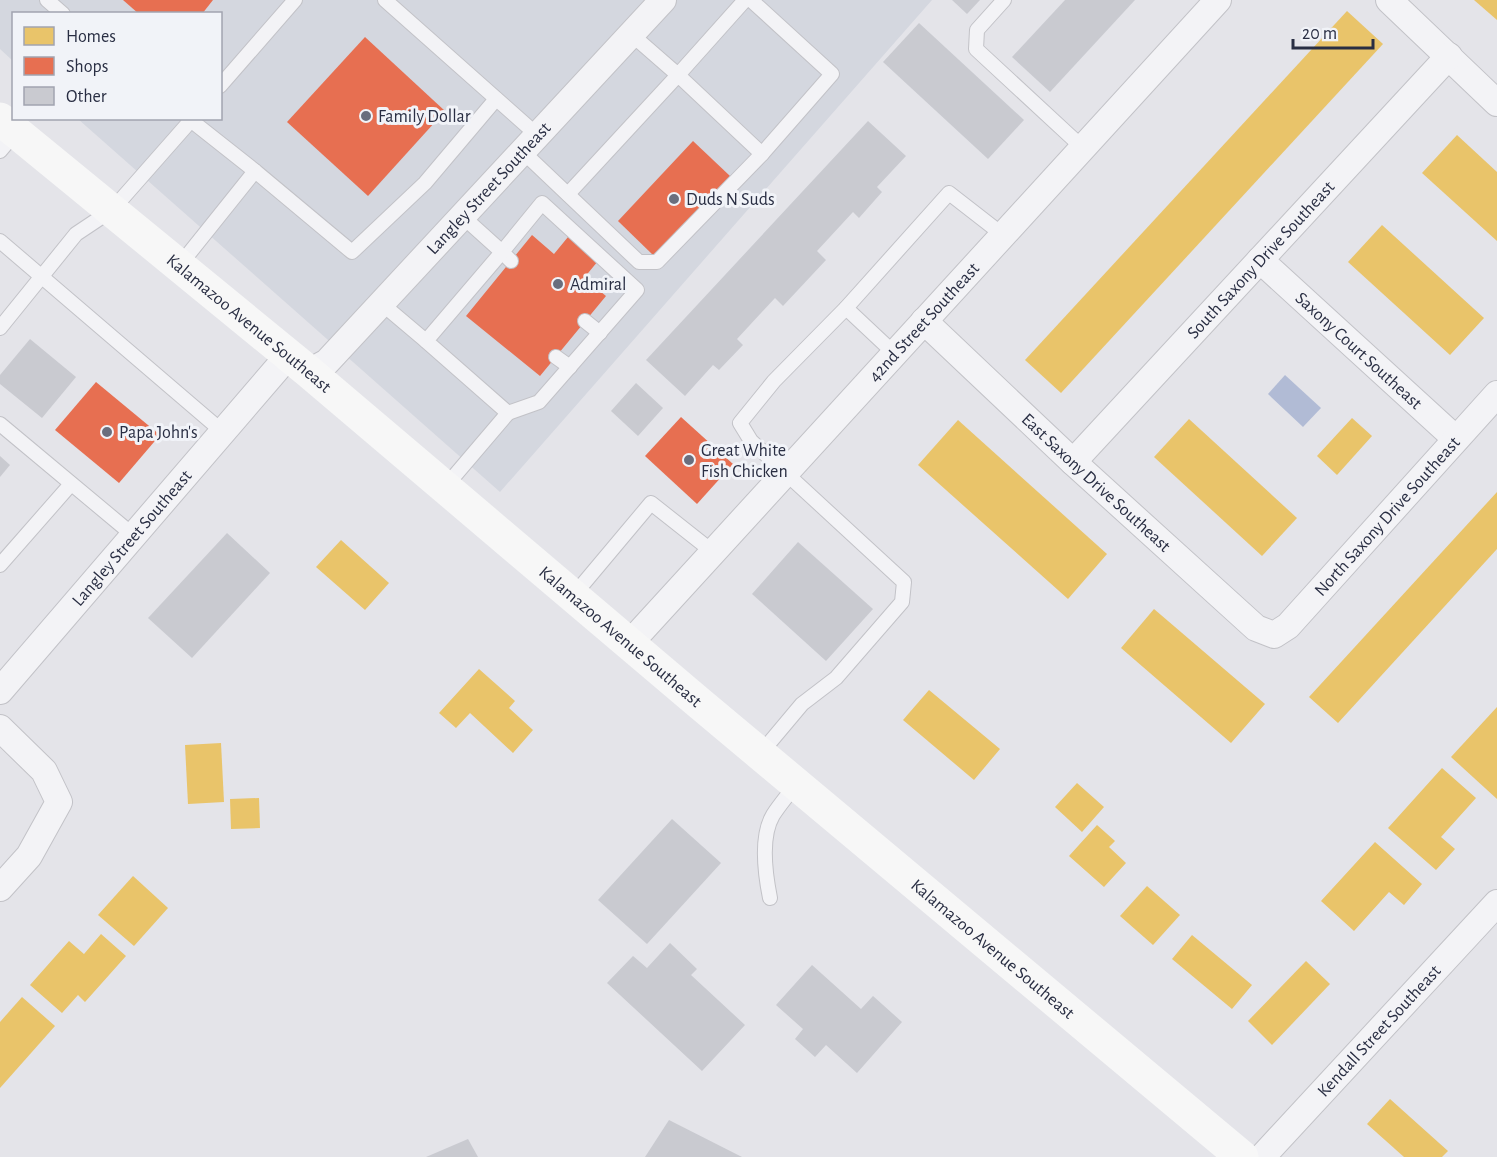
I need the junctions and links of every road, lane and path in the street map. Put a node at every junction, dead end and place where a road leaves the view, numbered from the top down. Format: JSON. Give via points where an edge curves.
{"nodes":[{"id":1,"x":47,"y":0,"type":"edge"},
{"id":2,"x":295,"y":0,"type":"edge"},
{"id":3,"x":385,"y":0,"type":"edge"},
{"id":4,"x":663,"y":0,"type":"edge"},
{"id":5,"x":745,"y":0,"type":"edge"},
{"id":6,"x":751,"y":0,"type":"edge"},
{"id":7,"x":1004,"y":0,"type":"edge"},
{"id":8,"x":1218,"y":0,"type":"edge"},
{"id":9,"x":1389,"y":0,"type":"edge"},
{"id":10,"x":61,"y":12,"type":"edge"},
{"id":11,"x":631,"y":34,"type":"junction"},
{"id":12,"x":1449,"y":56,"type":"junction"},
{"id":13,"x":678,"y":75,"type":"junction"},
{"id":14,"x":222,"y":85,"type":"edge"},
{"id":15,"x":496,"y":99,"type":"junction"},
{"id":16,"x":1497,"y":103,"type":"edge"},
{"id":17,"x":189,"y":120,"type":"edge"},
{"id":18,"x":191,"y":120,"type":"edge"},
{"id":19,"x":5,"y":134,"type":"edge"},
{"id":20,"x":528,"y":142,"type":"junction"},
{"id":21,"x":1083,"y":148,"type":"junction"},
{"id":22,"x":762,"y":153,"type":"junction"},
{"id":23,"x":255,"y":171,"type":"junction"},
{"id":24,"x":567,"y":194,"type":"junction"},
{"id":25,"x":112,"y":210,"type":"junction"},
{"id":26,"x":461,"y":215,"type":"junction"},
{"id":27,"x":1003,"y":235,"type":"junction"},
{"id":28,"x":0,"y":241,"type":"edge"},
{"id":29,"x":507,"y":256,"type":"junction"},
{"id":30,"x":1260,"y":260,"type":"junction"},
{"id":31,"x":179,"y":266,"type":"junction"},
{"id":32,"x":42,"y":277,"type":"junction"},
{"id":33,"x":381,"y":303,"type":"junction"},
{"id":34,"x":846,"y":308,"type":"junction"},
{"id":35,"x":585,"y":321,"type":"dead end"},
{"id":36,"x":924,"y":321,"type":"junction"},
{"id":37,"x":0,"y":328,"type":"edge"},
{"id":38,"x":600,"y":333,"type":"junction"},
{"id":39,"x":426,"y":341,"type":"junction"},
{"id":40,"x":895,"y":354,"type":"junction"},
{"id":41,"x":556,"y":357,"type":"dead end"},
{"id":42,"x":299,"y":364,"type":"junction"},
{"id":43,"x":570,"y":367,"type":"junction"},
{"id":44,"x":1497,"y":394,"type":"edge"},
{"id":45,"x":508,"y":413,"type":"junction"},
{"id":46,"x":0,"y":424,"type":"edge"},
{"id":47,"x":223,"y":432,"type":"junction"},
{"id":48,"x":1456,"y":439,"type":"junction"},
{"id":49,"x":1073,"y":462,"type":"junction"},
{"id":50,"x":786,"y":473,"type":"junction"},
{"id":51,"x":71,"y":484,"type":"junction"},
{"id":52,"x":444,"y":488,"type":"junction"},
{"id":53,"x":134,"y":536,"type":"junction"},
{"id":54,"x":714,"y":552,"type":"junction"},
{"id":55,"x":0,"y":565,"type":"edge"},
{"id":56,"x":573,"y":596,"type":"junction"},
{"id":57,"x":1274,"y":635,"type":"joint"},
{"id":58,"x":630,"y":643,"type":"junction"},
{"id":59,"x":0,"y":691,"type":"edge"},
{"id":60,"x":0,"y":728,"type":"edge"},
{"id":61,"x":760,"y":754,"type":"junction"},
{"id":62,"x":796,"y":784,"type":"junction"},
{"id":63,"x":0,"y":888,"type":"edge"},
{"id":64,"x":770,"y":898,"type":"dead end"},
{"id":65,"x":1497,"y":903,"type":"edge"},
{"id":66,"x":1242,"y":1157,"type":"edge"},
{"id":67,"x":1262,"y":1157,"type":"edge"}],
"edges":[{"from":1,"to":10,"type":"lane"},
{"from":2,"to":14,"type":"lane"},
{"from":3,"to":15,"type":"lane"},
{"from":4,"to":11,"type":"street","name":"Langley Street Southeast"},
{"from":5,"to":13,"type":"lane"},
{"from":6,"to":22,"type":"lane","via":[[832,74]]},
{"from":7,"to":21,"type":"lane","via":[[977,30],[976,49]]},
{"from":8,"to":21,"type":"street","name":"42nd Street Southeast"},
{"from":9,"to":12,"type":"street"},
{"from":11,"to":13,"type":"lane"},
{"from":11,"to":20,"type":"street","name":"Langley Street Southeast"},
{"from":12,"to":16,"type":"street"},
{"from":12,"to":30,"type":"street","name":"South Saxony Drive Southeast"},
{"from":13,"to":22,"type":"lane"},
{"from":13,"to":24,"type":"lane"},
{"from":15,"to":20,"type":"lane"},
{"from":15,"to":23,"type":"lane","via":[[425,183],[352,252]]},
{"from":17,"to":25,"type":"lane"},
{"from":18,"to":23,"type":"lane"},
{"from":19,"to":25,"type":"main road","name":"Kalamazoo Avenue Southeast"},
{"from":20,"to":24,"type":"lane"},
{"from":20,"to":26,"type":"street","name":"Langley Street Southeast"},
{"from":21,"to":27,"type":"street","name":"42nd Street Southeast"},
{"from":22,"to":24,"type":"lane","via":[[657,262],[639,262]]},
{"from":23,"to":31,"type":"lane"},
{"from":25,"to":31,"type":"main road","name":"Kalamazoo Avenue Southeast"},
{"from":25,"to":32,"type":"lane","via":[[76,234]]},
{"from":26,"to":29,"type":"lane"},
{"from":26,"to":33,"type":"street","name":"Langley Street Southeast"},
{"from":27,"to":34,"type":"lane","via":[[949,193]]},
{"from":27,"to":36,"type":"street","name":"42nd Street Southeast"},
{"from":28,"to":32,"type":"lane"},
{"from":29,"to":38,"type":"lane","via":[[542,203],[637,290]]},
{"from":29,"to":39,"type":"lane"},
{"from":30,"to":48,"type":"street","name":"Saxony Court Southeast"},
{"from":30,"to":49,"type":"street","name":"South Saxony Drive Southeast"},
{"from":31,"to":42,"type":"main road","name":"Kalamazoo Avenue Southeast"},
{"from":32,"to":37,"type":"lane"},
{"from":32,"to":47,"type":"lane"},
{"from":33,"to":39,"type":"lane"},
{"from":33,"to":42,"type":"street","name":"Langley Street Southeast","via":[[327,362]]},
{"from":34,"to":40,"type":"lane"},
{"from":34,"to":50,"type":"lane","via":[[774,381],[740,423],[751,441]]},
{"from":35,"to":38,"type":"lane"},
{"from":36,"to":40,"type":"street","name":"42nd Street Southeast"},
{"from":36,"to":49,"type":"street","name":"East Saxony Drive Southeast"},
{"from":38,"to":43,"type":"lane"},
{"from":39,"to":45,"type":"lane"},
{"from":40,"to":50,"type":"street","name":"42nd Street Southeast"},
{"from":41,"to":43,"type":"lane"},
{"from":42,"to":47,"type":"street","name":"Langley Street Southeast"},
{"from":42,"to":52,"type":"main road","name":"Kalamazoo Avenue Southeast"},
{"from":43,"to":45,"type":"lane","via":[[539,402]]},
{"from":44,"to":48,"type":"street","name":"North Saxony Drive Southeast"},
{"from":45,"to":52,"type":"lane"},
{"from":46,"to":51,"type":"lane"},
{"from":47,"to":53,"type":"street","name":"Langley Street Southeast"},
{"from":48,"to":57,"type":"street","name":"North Saxony Drive Southeast","via":[[1288,626]]},
{"from":49,"to":57,"type":"street","name":"East Saxony Drive Southeast","via":[[1256,628]]},
{"from":50,"to":54,"type":"street","name":"42nd Street Southeast"},
{"from":50,"to":61,"type":"lane","via":[[904,582],[902,602],[836,678],[802,704]]},
{"from":51,"to":53,"type":"lane"},
{"from":51,"to":55,"type":"lane"},
{"from":52,"to":56,"type":"main road","name":"Kalamazoo Avenue Southeast"},
{"from":53,"to":59,"type":"street","name":"Langley Street Southeast"},
{"from":54,"to":56,"type":"lane","via":[[651,503]]},
{"from":54,"to":58,"type":"street","name":"42nd Street Southeast"},
{"from":56,"to":58,"type":"main road","name":"Kalamazoo Avenue Southeast"},
{"from":58,"to":61,"type":"main road","name":"Kalamazoo Avenue Southeast"},
{"from":60,"to":63,"type":"street","via":[[44,771],[59,802],[29,856]]},
{"from":61,"to":62,"type":"main road","name":"Kalamazoo Avenue Southeast"},
{"from":62,"to":64,"type":"lane","via":[[772,816],[767,833],[766,879]]},
{"from":62,"to":66,"type":"main road","name":"Kalamazoo Avenue Southeast"},
{"from":65,"to":67,"type":"street","name":"Kendall Street Southeast"}]}
